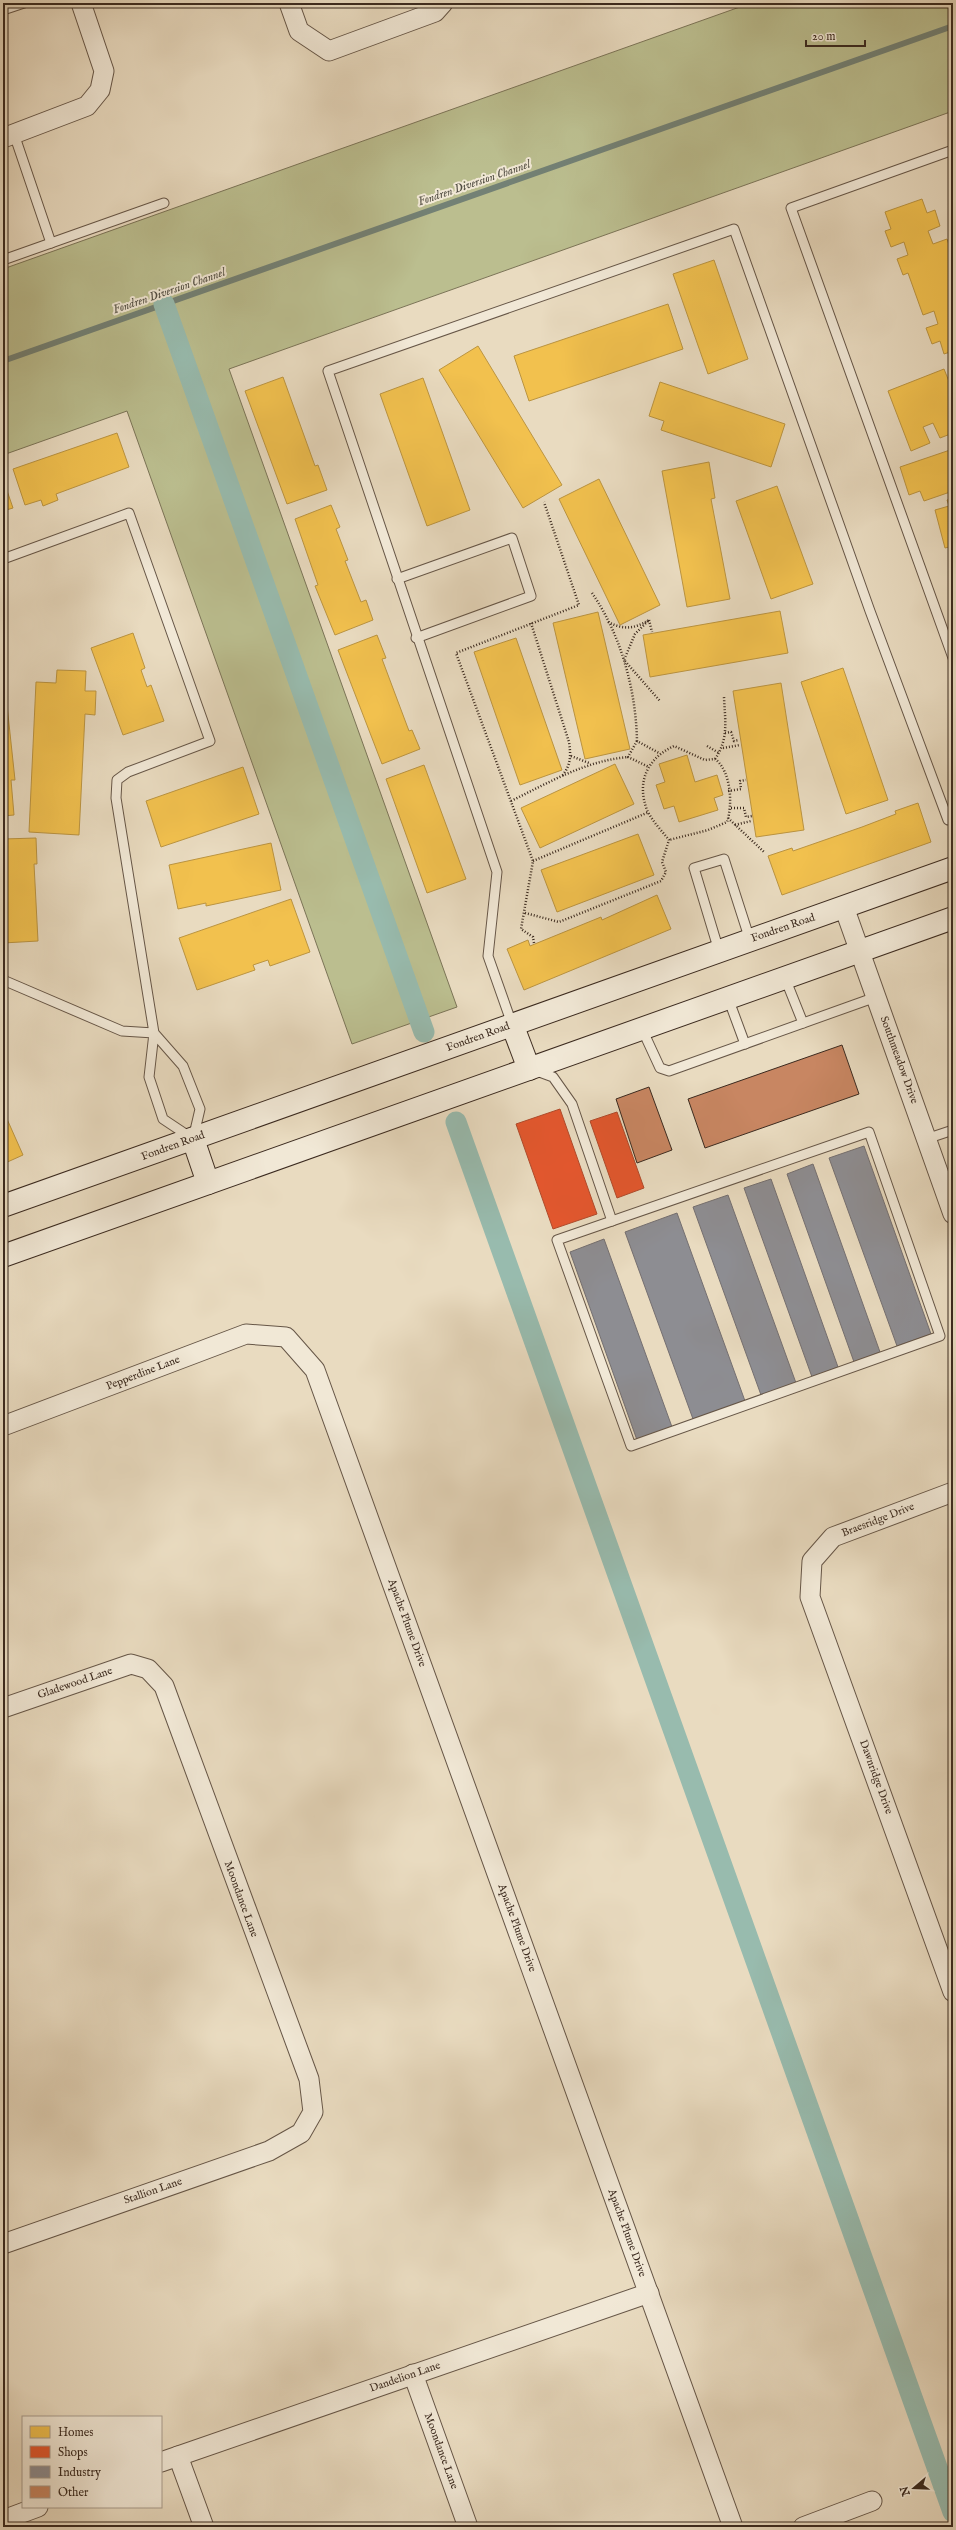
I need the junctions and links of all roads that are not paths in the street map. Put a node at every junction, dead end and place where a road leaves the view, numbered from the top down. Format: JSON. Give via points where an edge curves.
{"nodes":[{"id":1,"x":24,"y":3,"type":"edge"},
{"id":2,"x":81,"y":3,"type":"edge"},
{"id":3,"x":289,"y":3,"type":"edge"},
{"id":4,"x":443,"y":3,"type":"edge"},
{"id":5,"x":3,"y":10,"type":"edge"},
{"id":6,"x":8,"y":136,"type":"edge"},
{"id":7,"x":953,"y":150,"type":"edge"},
{"id":8,"x":164,"y":203,"type":"dead end"},
{"id":9,"x":51,"y":243,"type":"junction"},
{"id":10,"x":3,"y":260,"type":"edge"},
{"id":11,"x":3,"y":559,"type":"edge"},
{"id":12,"x":397,"y":579,"type":"junction"},
{"id":13,"x":416,"y":638,"type":"junction"},
{"id":14,"x":953,"y":658,"type":"edge"},
{"id":15,"x":948,"y":820,"type":"dead end"},
{"id":16,"x":953,"y":868,"type":"edge"},
{"id":17,"x":844,"y":907,"type":"junction"},
{"id":18,"x":953,"y":919,"type":"edge"},
{"id":19,"x":750,"y":940,"type":"junction"},
{"id":20,"x":719,"y":951,"type":"junction"},
{"id":21,"x":860,"y":951,"type":"junction"},
{"id":22,"x":785,"y":978,"type":"junction"},
{"id":23,"x":3,"y":980,"type":"edge"},
{"id":24,"x":876,"y":997,"type":"junction"},
{"id":25,"x":728,"y":998,"type":"junction"},
{"id":26,"x":803,"y":1023,"type":"junction"},
{"id":27,"x":512,"y":1024,"type":"junction"},
{"id":28,"x":642,"y":1029,"type":"junction"},
{"id":29,"x":154,"y":1033,"type":"junction"},
{"id":30,"x":745,"y":1044,"type":"junction"},
{"id":31,"x":529,"y":1069,"type":"junction"},
{"id":32,"x":953,"y":1130,"type":"edge"},
{"id":33,"x":193,"y":1139,"type":"junction"},
{"id":34,"x":926,"y":1139,"type":"junction"},
{"id":35,"x":208,"y":1183,"type":"junction"},
{"id":36,"x":3,"y":1206,"type":"edge"},
{"id":37,"x":953,"y":1214,"type":"edge"},
{"id":38,"x":612,"y":1221,"type":"junction"},
{"id":39,"x":3,"y":1256,"type":"edge"},
{"id":40,"x":286,"y":1337,"type":"joint"},
{"id":41,"x":3,"y":1426,"type":"edge"},
{"id":42,"x":953,"y":1492,"type":"edge"},
{"id":43,"x":812,"y":1561,"type":"joint"},
{"id":44,"x":148,"y":1669,"type":"joint"},
{"id":45,"x":3,"y":1708,"type":"edge"},
{"id":46,"x":953,"y":1992,"type":"edge"},
{"id":47,"x":301,"y":2133,"type":"joint"},
{"id":48,"x":3,"y":2244,"type":"edge"},
{"id":49,"x":649,"y":2292,"type":"junction"},
{"id":50,"x":413,"y":2374,"type":"junction"},
{"id":51,"x":169,"y":2459,"type":"edge"},
{"id":52,"x":872,"y":2501,"type":"dead end"},
{"id":53,"x":35,"y":2508,"type":"edge"},
{"id":54,"x":3,"y":2520,"type":"edge"},
{"id":55,"x":204,"y":2527,"type":"edge"},
{"id":56,"x":468,"y":2527,"type":"edge"},
{"id":57,"x":734,"y":2527,"type":"edge"},
{"id":58,"x":803,"y":2527,"type":"edge"}],
"edges":[{"from":1,"to":5,"type":"lane"},
{"from":2,"to":6,"type":"street","via":[[104,71],[100,90],[87,106]]},
{"from":3,"to":4,"type":"street","via":[[300,31],[329,51],[435,12]]},
{"from":6,"to":9,"type":"lane"},
{"from":7,"to":14,"type":"lane","via":[[791,208]]},
{"from":8,"to":9,"type":"lane"},
{"from":9,"to":10,"type":"lane"},
{"from":11,"to":29,"type":"lane","via":[[129,513],[210,741],[128,772],[117,780],[116,798]]},
{"from":12,"to":13,"type":"lane"},
{"from":12,"to":13,"type":"lane","via":[[512,538],[531,596]]},
{"from":12,"to":15,"type":"lane","via":[[328,371],[734,229],[873,619]]},
{"from":13,"to":27,"type":"lane","via":[[497,872],[488,956]]},
{"from":16,"to":17,"type":"main road","name":"Fondren Road"},
{"from":17,"to":19,"type":"main road","name":"Fondren Road"},
{"from":17,"to":21,"type":"street","name":"Southmeadow Drive"},
{"from":18,"to":21,"type":"main road"},
{"from":19,"to":20,"type":"main road","name":"Fondren Road"},
{"from":19,"to":20,"type":"lane","via":[[724,859],[694,868]]},
{"from":20,"to":27,"type":"main road","name":"Fondren Road"},
{"from":21,"to":22,"type":"main road"},
{"from":21,"to":24,"type":"street","name":"Southmeadow Drive"},
{"from":22,"to":25,"type":"main road"},
{"from":22,"to":26,"type":"lane"},
{"from":23,"to":29,"type":"lane","via":[[122,1031]]},
{"from":24,"to":26,"type":"lane"},
{"from":24,"to":34,"type":"street","name":"Southmeadow Drive"},
{"from":25,"to":28,"type":"main road"},
{"from":25,"to":30,"type":"lane"},
{"from":26,"to":30,"type":"lane"},
{"from":27,"to":31,"type":"main road"},
{"from":27,"to":33,"type":"main road","name":"Fondren Road"},
{"from":28,"to":30,"type":"lane","via":[[660,1068],[669,1071]]},
{"from":28,"to":31,"type":"main road"},
{"from":29,"to":33,"type":"lane","via":[[183,1066],[200,1109]]},
{"from":29,"to":33,"type":"lane","via":[[149,1077],[163,1119]]},
{"from":31,"to":35,"type":"main road"},
{"from":31,"to":38,"type":"lane","via":[[553,1077],[572,1104]]},
{"from":32,"to":34,"type":"lane"},
{"from":33,"to":35,"type":"main road"},
{"from":33,"to":36,"type":"main road","name":"Fondren Road"},
{"from":34,"to":37,"type":"street","name":"Southmeadow Drive"},
{"from":35,"to":39,"type":"main road"},
{"from":38,"to":38,"type":"lane","via":[[869,1132],[940,1336],[632,1446],[557,1240]]},
{"from":40,"to":41,"type":"street","name":"Pepperdine Lane","via":[[246,1334]]},
{"from":40,"to":49,"type":"street","name":"Apache Plume Drive","via":[[315,1370]]},
{"from":42,"to":43,"type":"street","name":"Braesridge Drive","via":[[833,1537]]},
{"from":43,"to":46,"type":"street","name":"Dawnridge Drive","via":[[810,1597]]},
{"from":44,"to":45,"type":"street","name":"Gladewood Lane","via":[[131,1664]]},
{"from":44,"to":47,"type":"street","name":"Moondance Lane","via":[[164,1686],[309,2079],[313,2112]]},
{"from":47,"to":48,"type":"street","name":"Stallion Lane","via":[[269,2151]]},
{"from":49,"to":50,"type":"street","name":"Dandelion Lane"},
{"from":49,"to":57,"type":"street","name":"Apache Plume Drive"},
{"from":50,"to":51,"type":"street","name":"Dandelion Lane"},
{"from":50,"to":56,"type":"street","name":"Moondance Lane"},
{"from":51,"to":55,"type":"street"},
{"from":52,"to":58,"type":"street"},
{"from":53,"to":54,"type":"street"}]}
